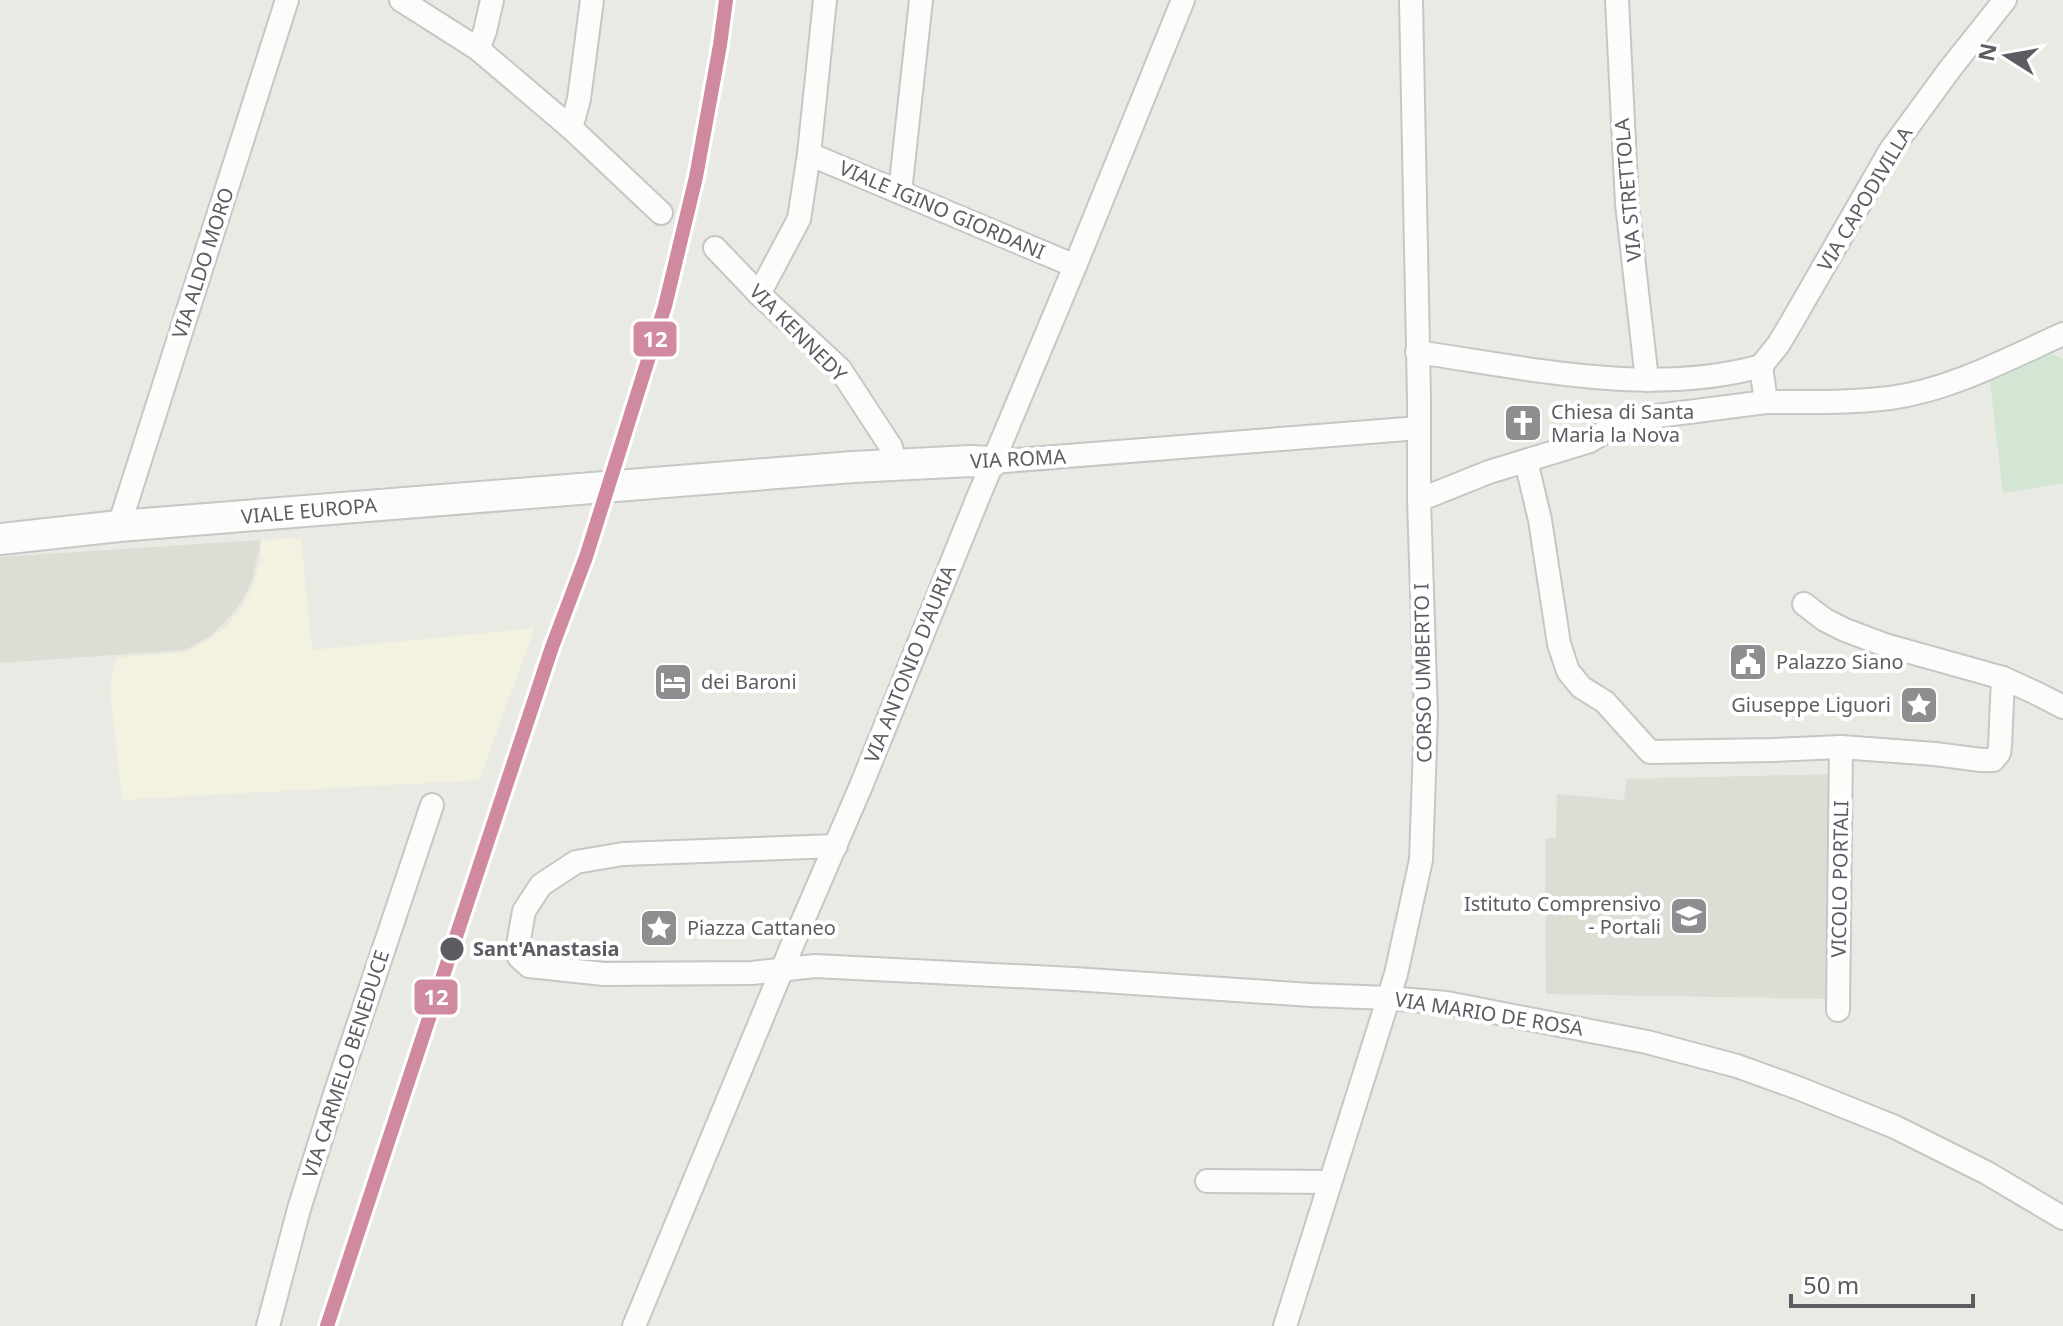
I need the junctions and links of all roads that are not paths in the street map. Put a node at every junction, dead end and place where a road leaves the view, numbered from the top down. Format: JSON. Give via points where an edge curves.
{"nodes":[{"id":1,"x":287,"y":0,"type":"edge"},
{"id":2,"x":401,"y":0,"type":"edge"},
{"id":3,"x":492,"y":0,"type":"edge"},
{"id":4,"x":592,"y":0,"type":"edge"},
{"id":5,"x":825,"y":0,"type":"edge"},
{"id":6,"x":921,"y":0,"type":"edge"},
{"id":7,"x":1183,"y":0,"type":"edge"},
{"id":8,"x":1411,"y":0,"type":"edge"},
{"id":9,"x":1617,"y":0,"type":"edge"},
{"id":10,"x":2005,"y":0,"type":"edge"},
{"id":11,"x":478,"y":49,"type":"junction"},
{"id":12,"x":571,"y":128,"type":"junction"},
{"id":13,"x":809,"y":154,"type":"junction"},
{"id":14,"x":900,"y":192,"type":"junction"},
{"id":15,"x":661,"y":213,"type":"dead end"},
{"id":16,"x":715,"y":248,"type":"dead end"},
{"id":17,"x":1075,"y":266,"type":"junction"},
{"id":18,"x":759,"y":294,"type":"junction"},
{"id":19,"x":2063,"y":334,"type":"edge"},
{"id":20,"x":1417,"y":352,"type":"junction"},
{"id":21,"x":1761,"y":366,"type":"junction"},
{"id":22,"x":1647,"y":380,"type":"junction"},
{"id":23,"x":1766,"y":402,"type":"junction"},
{"id":24,"x":1419,"y":428,"type":"junction"},
{"id":25,"x":1526,"y":461,"type":"junction"},
{"id":26,"x":992,"y":462,"type":"junction"},
{"id":27,"x":895,"y":466,"type":"junction"},
{"id":28,"x":618,"y":487,"type":"joint"},
{"id":29,"x":1419,"y":500,"type":"junction"},
{"id":30,"x":119,"y":526,"type":"junction"},
{"id":31,"x":0,"y":539,"type":"edge"},
{"id":32,"x":1804,"y":604,"type":"dead end"},
{"id":33,"x":2003,"y":678,"type":"junction"},
{"id":34,"x":2063,"y":707,"type":"edge"},
{"id":35,"x":1841,"y":747,"type":"junction"},
{"id":36,"x":432,"y":805,"type":"dead end"},
{"id":37,"x":836,"y":846,"type":"junction"},
{"id":38,"x":781,"y":971,"type":"junction"},
{"id":39,"x":1388,"y":998,"type":"junction"},
{"id":40,"x":1838,"y":1010,"type":"dead end"},
{"id":41,"x":1207,"y":1181,"type":"dead end"},
{"id":42,"x":1330,"y":1182,"type":"junction"},
{"id":43,"x":2063,"y":1218,"type":"edge"},
{"id":44,"x":268,"y":1326,"type":"edge"},
{"id":45,"x":634,"y":1326,"type":"edge"},
{"id":46,"x":1285,"y":1326,"type":"edge"}],
"edges":[{"from":1,"to":30,"type":"street","name":"VIA ALDO MORO"},
{"from":2,"to":11,"type":"street"},
{"from":3,"to":11,"type":"street"},
{"from":4,"to":12,"type":"street"},
{"from":5,"to":13,"type":"street"},
{"from":6,"to":14,"type":"street"},
{"from":7,"to":17,"type":"street","name":"VIA ANTONIO D'AURIA"},
{"from":8,"to":20,"type":"street","name":"CORSO UMBERTO I"},
{"from":9,"to":22,"type":"street","name":"VIA STRETTOLA","via":[[1627,204]]},
{"from":10,"to":21,"type":"street","name":"VIA CAPODIVILLA","via":[[1890,151],[1786,333]]},
{"from":11,"to":12,"type":"street"},
{"from":12,"to":15,"type":"street"},
{"from":13,"to":14,"type":"street","name":"VIALE IGINO GIORDANI"},
{"from":13,"to":18,"type":"street","via":[[799,219]]},
{"from":14,"to":17,"type":"street","name":"VIALE IGINO GIORDANI"},
{"from":16,"to":18,"type":"street","name":"VIA KENNEDY"},
{"from":17,"to":26,"type":"street","name":"VIA ANTONIO D'AURIA"},
{"from":18,"to":27,"type":"street","name":"VIA KENNEDY","via":[[840,369],[891,447]]},
{"from":19,"to":23,"type":"street","via":[[1958,380],[1892,398]]},
{"from":20,"to":22,"type":"street"},
{"from":20,"to":24,"type":"street","name":"CORSO UMBERTO I"},
{"from":21,"to":22,"type":"street","via":[[1713,377]]},
{"from":21,"to":23,"type":"street"},
{"from":23,"to":25,"type":"street","via":[[1634,419],[1590,441]]},
{"from":24,"to":26,"type":"street","name":"VIA ROMA"},
{"from":24,"to":29,"type":"street","name":"CORSO UMBERTO I"},
{"from":25,"to":29,"type":"street"},
{"from":25,"to":35,"type":"street","via":[[1568,671],[1650,752]]},
{"from":26,"to":27,"type":"street","name":"VIA ROMA"},
{"from":26,"to":37,"type":"street","name":"VIA ANTONIO D'AURIA"},
{"from":27,"to":28,"type":"street","name":"VIA ROMA"},
{"from":28,"to":30,"type":"street","name":"VIALE EUROPA"},
{"from":29,"to":39,"type":"street","name":"CORSO UMBERTO I","via":[[1426,715],[1421,860]]},
{"from":30,"to":31,"type":"street","name":"VIALE EUROPA"},
{"from":32,"to":33,"type":"street","via":[[1825,620],[1885,645]]},
{"from":33,"to":34,"type":"street"},
{"from":33,"to":35,"type":"street","via":[[2000,746],[1993,760]]},
{"from":35,"to":40,"type":"street","name":"VICOLO PORTALI"},
{"from":36,"to":44,"type":"street","name":"VIA CARMELO BENEDUCE","via":[[330,1108]]},
{"from":37,"to":38,"type":"street","name":"VIA ANTONIO D'AURIA"},
{"from":37,"to":38,"type":"street","name":"VIA MARIO DE ROSA","via":[[623,854],[576,862],[541,885],[524,911],[518,945],[519,957],[529,966],[604,974]]},
{"from":38,"to":39,"type":"street","name":"VIA MARIO DE ROSA","via":[[815,966]]},
{"from":38,"to":45,"type":"street","name":"VIA ANTONIO D'AURIA"},
{"from":39,"to":42,"type":"street","name":"CORSO UMBERTO I"},
{"from":39,"to":43,"type":"street","name":"VIA MARIO DE ROSA","via":[[1553,1023],[1737,1066],[1895,1127]]},
{"from":41,"to":42,"type":"street"},
{"from":42,"to":46,"type":"street","name":"CORSO UMBERTO I"}]}
